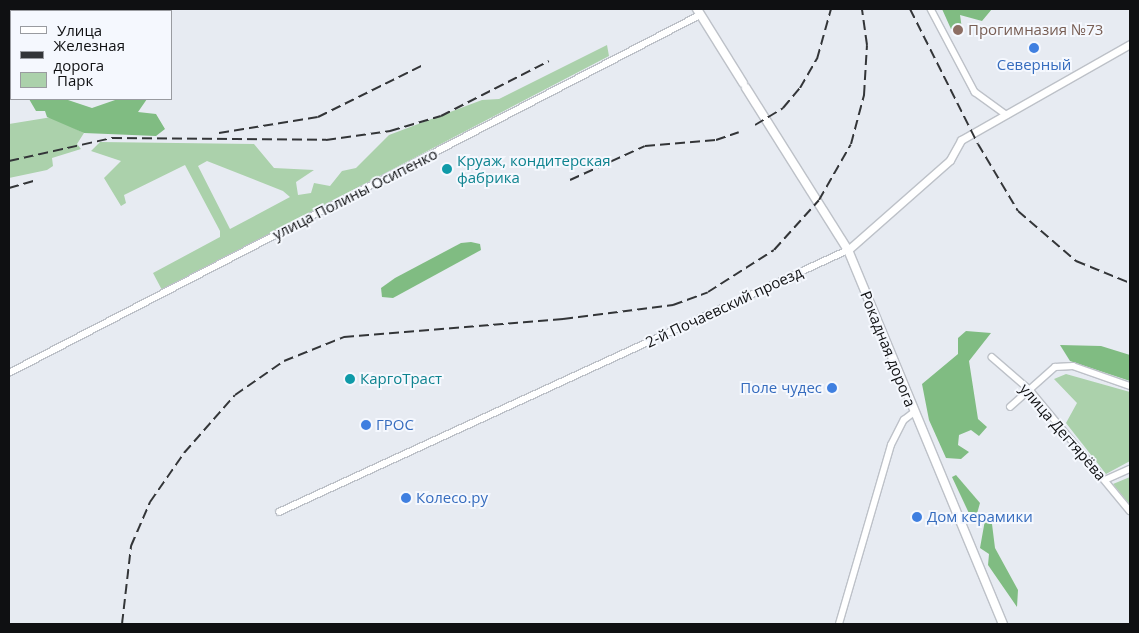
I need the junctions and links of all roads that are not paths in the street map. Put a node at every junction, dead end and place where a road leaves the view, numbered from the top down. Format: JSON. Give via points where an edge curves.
{"nodes":[{"id":1,"x":932,"y":9,"type":"edge"},
{"id":2,"x":699,"y":12,"type":"edge"},
{"id":3,"x":1130,"y":44,"type":"edge"},
{"id":4,"x":1006,"y":115,"type":"junction"},
{"id":5,"x":848,"y":250,"type":"junction"},
{"id":6,"x":992,"y":357,"type":"dead end"},
{"id":7,"x":9,"y":373,"type":"edge"},
{"id":8,"x":1130,"y":386,"type":"edge"},
{"id":9,"x":1030,"y":390,"type":"junction"},
{"id":10,"x":1010,"y":407,"type":"dead end"},
{"id":11,"x":914,"y":413,"type":"junction"},
{"id":12,"x":1130,"y":469,"type":"edge"},
{"id":13,"x":1105,"y":480,"type":"junction"},
{"id":14,"x":1130,"y":511,"type":"edge"},
{"id":15,"x":278,"y":512,"type":"dead end"},
{"id":16,"x":839,"y":624,"type":"edge"},
{"id":17,"x":1002,"y":624,"type":"edge"}],
"edges":[{"from":1,"to":4,"type":"street","via":[[975,92]]},
{"from":2,"to":5,"type":"main road","name":"Рокадная дорога"},
{"from":2,"to":7,"type":"street","name":"улица Полины Осипенко"},
{"from":3,"to":4,"type":"street","name":"2-й Почаевский проезд"},
{"from":4,"to":5,"type":"street","name":"2-й Почаевский проезд","via":[[961,140],[950,160]]},
{"from":5,"to":11,"type":"main road","name":"Рокадная дорога"},
{"from":5,"to":15,"type":"street","name":"2-й Почаевский проезд"},
{"from":6,"to":9,"type":"street","name":"улица Дегтярёва"},
{"from":8,"to":9,"type":"street","via":[[1073,366],[1055,367]]},
{"from":9,"to":10,"type":"street"},
{"from":9,"to":13,"type":"street","name":"улица Дегтярёва"},
{"from":11,"to":16,"type":"street","via":[[904,420],[891,445]]},
{"from":11,"to":17,"type":"main road","name":"Рокадная дорога"},
{"from":12,"to":13,"type":"street"},
{"from":13,"to":14,"type":"street","name":"улица Дегтярёва"}]}
